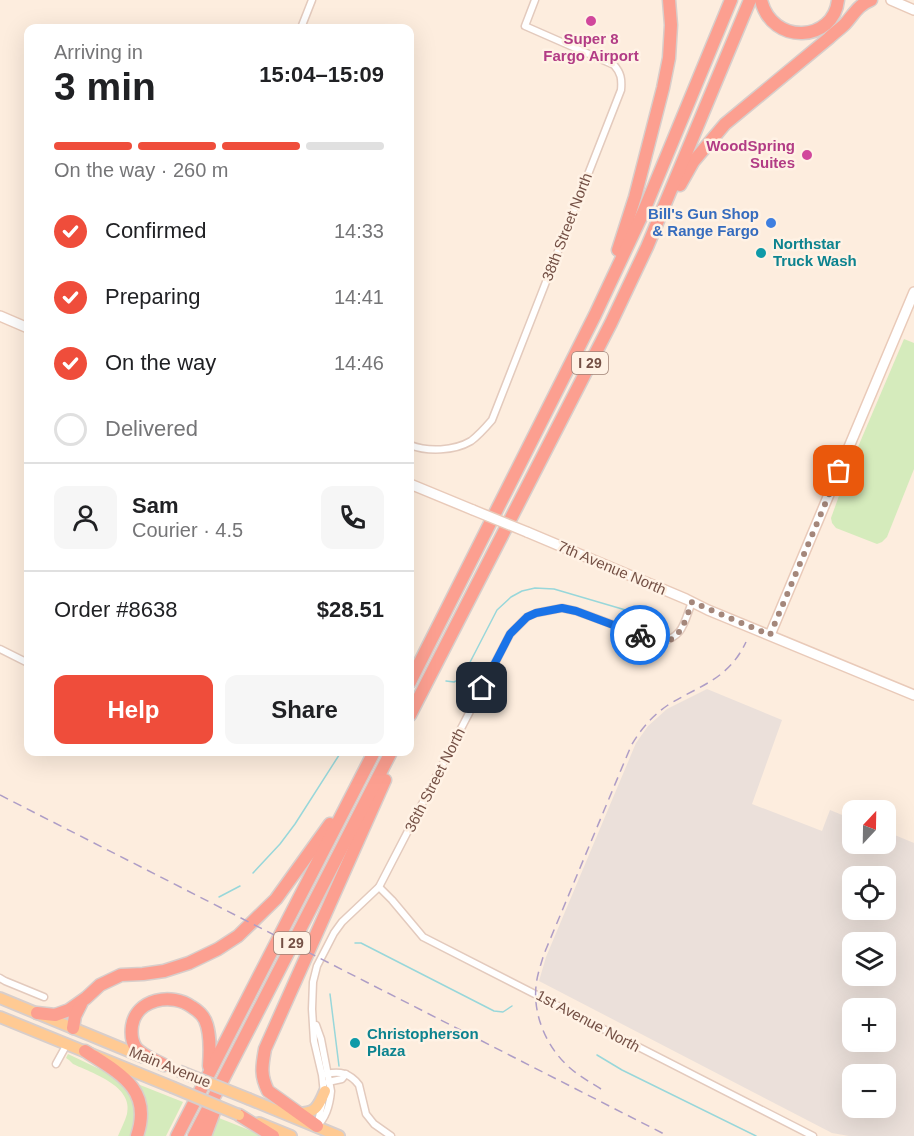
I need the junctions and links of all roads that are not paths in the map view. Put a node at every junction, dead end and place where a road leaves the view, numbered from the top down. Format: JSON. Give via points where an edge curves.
{"nodes":[{"id":1,"x":312,"y":0,"type":"edge"},
{"id":2,"x":535,"y":0,"type":"edge"},
{"id":3,"x":669,"y":0,"type":"edge"},
{"id":4,"x":731,"y":0,"type":"edge"},
{"id":5,"x":750,"y":0,"type":"edge"},
{"id":6,"x":761,"y":0,"type":"edge"},
{"id":7,"x":838,"y":0,"type":"edge"},
{"id":8,"x":852,"y":0,"type":"edge"},
{"id":9,"x":871,"y":0,"type":"edge"},
{"id":10,"x":891,"y":0,"type":"edge"},
{"id":11,"x":914,"y":10,"type":"edge"},
{"id":12,"x":303,"y":24,"type":"edge"},
{"id":13,"x":830,"y":38,"type":"junction"},
{"id":14,"x":647,"y":247,"type":"junction"},
{"id":15,"x":914,"y":292,"type":"edge"},
{"id":16,"x":595,"y":315,"type":"junction"},
{"id":17,"x":0,"y":316,"type":"edge"},
{"id":18,"x":24,"y":326,"type":"edge"},
{"id":19,"x":414,"y":446,"type":"edge"},
{"id":20,"x":414,"y":486,"type":"edge"},
{"id":21,"x":692,"y":602,"type":"junction"},
{"id":22,"x":770,"y":635,"type":"junction"},
{"id":23,"x":0,"y":649,"type":"edge"},
{"id":24,"x":440,"y":655,"type":"junction"},
{"id":25,"x":24,"y":661,"type":"edge"},
{"id":26,"x":414,"y":674,"type":"edge"},
{"id":27,"x":914,"y":695,"type":"edge"},
{"id":28,"x":414,"y":707,"type":"edge"},
{"id":29,"x":414,"y":719,"type":"edge"},
{"id":30,"x":372,"y":756,"type":"edge"},
{"id":31,"x":389,"y":756,"type":"edge"},
{"id":32,"x":396,"y":756,"type":"edge"},
{"id":33,"x":355,"y":789,"type":"junction"},
{"id":34,"x":379,"y":887,"type":"junction"},
{"id":35,"x":0,"y":978,"type":"edge"},
{"id":36,"x":44,"y":997,"type":"dead end"},
{"id":37,"x":0,"y":998,"type":"edge"},
{"id":38,"x":86,"y":998,"type":"junction"},
{"id":39,"x":37,"y":1013,"type":"junction"},
{"id":40,"x":0,"y":1017,"type":"edge"},
{"id":41,"x":73,"y":1029,"type":"junction"},
{"id":42,"x":67,"y":1044,"type":"junction"},
{"id":43,"x":238,"y":1047,"type":"junction"},
{"id":44,"x":85,"y":1051,"type":"junction"},
{"id":45,"x":56,"y":1064,"type":"dead end"},
{"id":46,"x":164,"y":1065,"type":"junction"},
{"id":47,"x":208,"y":1073,"type":"junction"},
{"id":48,"x":325,"y":1074,"type":"junction"},
{"id":49,"x":346,"y":1074,"type":"junction"},
{"id":50,"x":326,"y":1085,"type":"junction"},
{"id":51,"x":281,"y":1112,"type":"junction"},
{"id":52,"x":300,"y":1113,"type":"junction"},
{"id":53,"x":239,"y":1115,"type":"junction"},
{"id":54,"x":315,"y":1131,"type":"edge"},
{"id":55,"x":136,"y":1136,"type":"edge"},
{"id":56,"x":177,"y":1136,"type":"edge"},
{"id":57,"x":194,"y":1136,"type":"edge"},
{"id":58,"x":205,"y":1136,"type":"edge"},
{"id":59,"x":273,"y":1136,"type":"edge"},
{"id":60,"x":291,"y":1136,"type":"edge"},
{"id":61,"x":339,"y":1136,"type":"edge"},
{"id":62,"x":391,"y":1136,"type":"edge"},
{"id":63,"x":813,"y":1136,"type":"edge"}],
"edges":[{"from":1,"to":12,"type":"street"},
{"from":2,"to":19,"type":"street","name":"38th Street North","via":[[525,26],[614,65],[620,72],[621,90],[492,420],[471,441],[457,446],[426,450]]},
{"from":3,"to":16,"type":"highway","via":[[669,58],[663,88],[624,235]]},
{"from":4,"to":16,"type":"highway","number":"I 29","via":[[644,213]]},
{"from":5,"to":14,"type":"highway","number":"I 29"},
{"from":6,"to":7,"type":"highway","via":[[774,24],[797,33],[812,32],[826,23],[837,9]]},
{"from":8,"to":13,"type":"highway"},
{"from":9,"to":13,"type":"highway","via":[[862,3]]},
{"from":10,"to":11,"type":"street"},
{"from":13,"to":14,"type":"highway","via":[[708,142],[684,177]]},
{"from":14,"to":24,"type":"highway","number":"I 29"},
{"from":15,"to":22,"type":"street"},
{"from":16,"to":26,"type":"highway","number":"I 29"},
{"from":17,"to":18,"type":"street"},
{"from":20,"to":21,"type":"street","name":"7th Avenue North","bridge":true},
{"from":21,"to":22,"type":"street","name":"7th Avenue North"},
{"from":21,"to":34,"type":"street","name":"36th Street North","via":[[678,635],[660,642],[562,608],[536,613],[518,624]]},
{"from":22,"to":27,"type":"street","name":"7th Avenue North"},
{"from":23,"to":25,"type":"street"},
{"from":24,"to":28,"type":"highway","number":"I 29"},
{"from":24,"to":29,"type":"highway"},
{"from":30,"to":33,"type":"highway","number":"I 29"},
{"from":31,"to":43,"type":"highway","number":"I 29"},
{"from":32,"to":52,"type":"highway","via":[[265,1049],[261,1071],[268,1090]]},
{"from":33,"to":38,"type":"highway","via":[[276,899],[238,936],[181,966],[121,975],[100,985]]},
{"from":33,"to":47,"type":"highway","number":"I 29"},
{"from":34,"to":48,"type":"street","name":"36th Street North","via":[[342,922],[317,966],[313,1018],[321,1039]]},
{"from":34,"to":63,"type":"street","name":"1st Avenue North","via":[[423,937]]},
{"from":35,"to":36,"type":"street"},
{"from":37,"to":39,"type":"main road","name":"Main Avenue"},
{"from":38,"to":39,"type":"highway","via":[[56,1015]]},
{"from":38,"to":41,"type":"highway","via":[[78,1008]]},
{"from":39,"to":41,"type":"main road","name":"Main Avenue"},
{"from":40,"to":42,"type":"main road","name":"Main Avenue"},
{"from":41,"to":42,"type":"main road"},
{"from":41,"to":46,"type":"main road","name":"Main Avenue"},
{"from":42,"to":44,"type":"main road","name":"Main Avenue"},
{"from":42,"to":45,"type":"street"},
{"from":43,"to":57,"type":"highway","number":"I 29"},
{"from":43,"to":58,"type":"highway"},
{"from":44,"to":53,"type":"main road","name":"Main Avenue","bridge":true},
{"from":44,"to":55,"type":"highway","via":[[134,1089],[141,1110]]},
{"from":46,"to":47,"type":"highway","via":[[136,1048],[131,1029],[137,1012],[144,1006],[171,999],[188,1004],[206,1022]]},
{"from":46,"to":51,"type":"main road","name":"Main Avenue","bridge":true},
{"from":47,"to":56,"type":"highway","number":"I 29"},
{"from":48,"to":49,"type":"street"},
{"from":48,"to":50,"type":"street","name":"36th Street North"},
{"from":49,"to":50,"type":"street"},
{"from":49,"to":62,"type":"street","via":[[358,1085],[366,1114]]},
{"from":50,"to":52,"type":"main road","via":[[318,1107]]},
{"from":50,"to":54,"type":"street","name":"36th Street North"},
{"from":50,"to":54,"type":"street","name":"36th Street North","via":[[331,1098]]},
{"from":51,"to":52,"type":"main road"},
{"from":51,"to":54,"type":"main road","name":"Main Avenue"},
{"from":52,"to":54,"type":"highway"},
{"from":53,"to":59,"type":"highway"},
{"from":53,"to":60,"type":"main road","name":"Main Avenue"},
{"from":54,"to":61,"type":"main road","name":"Main Avenue"}]}
